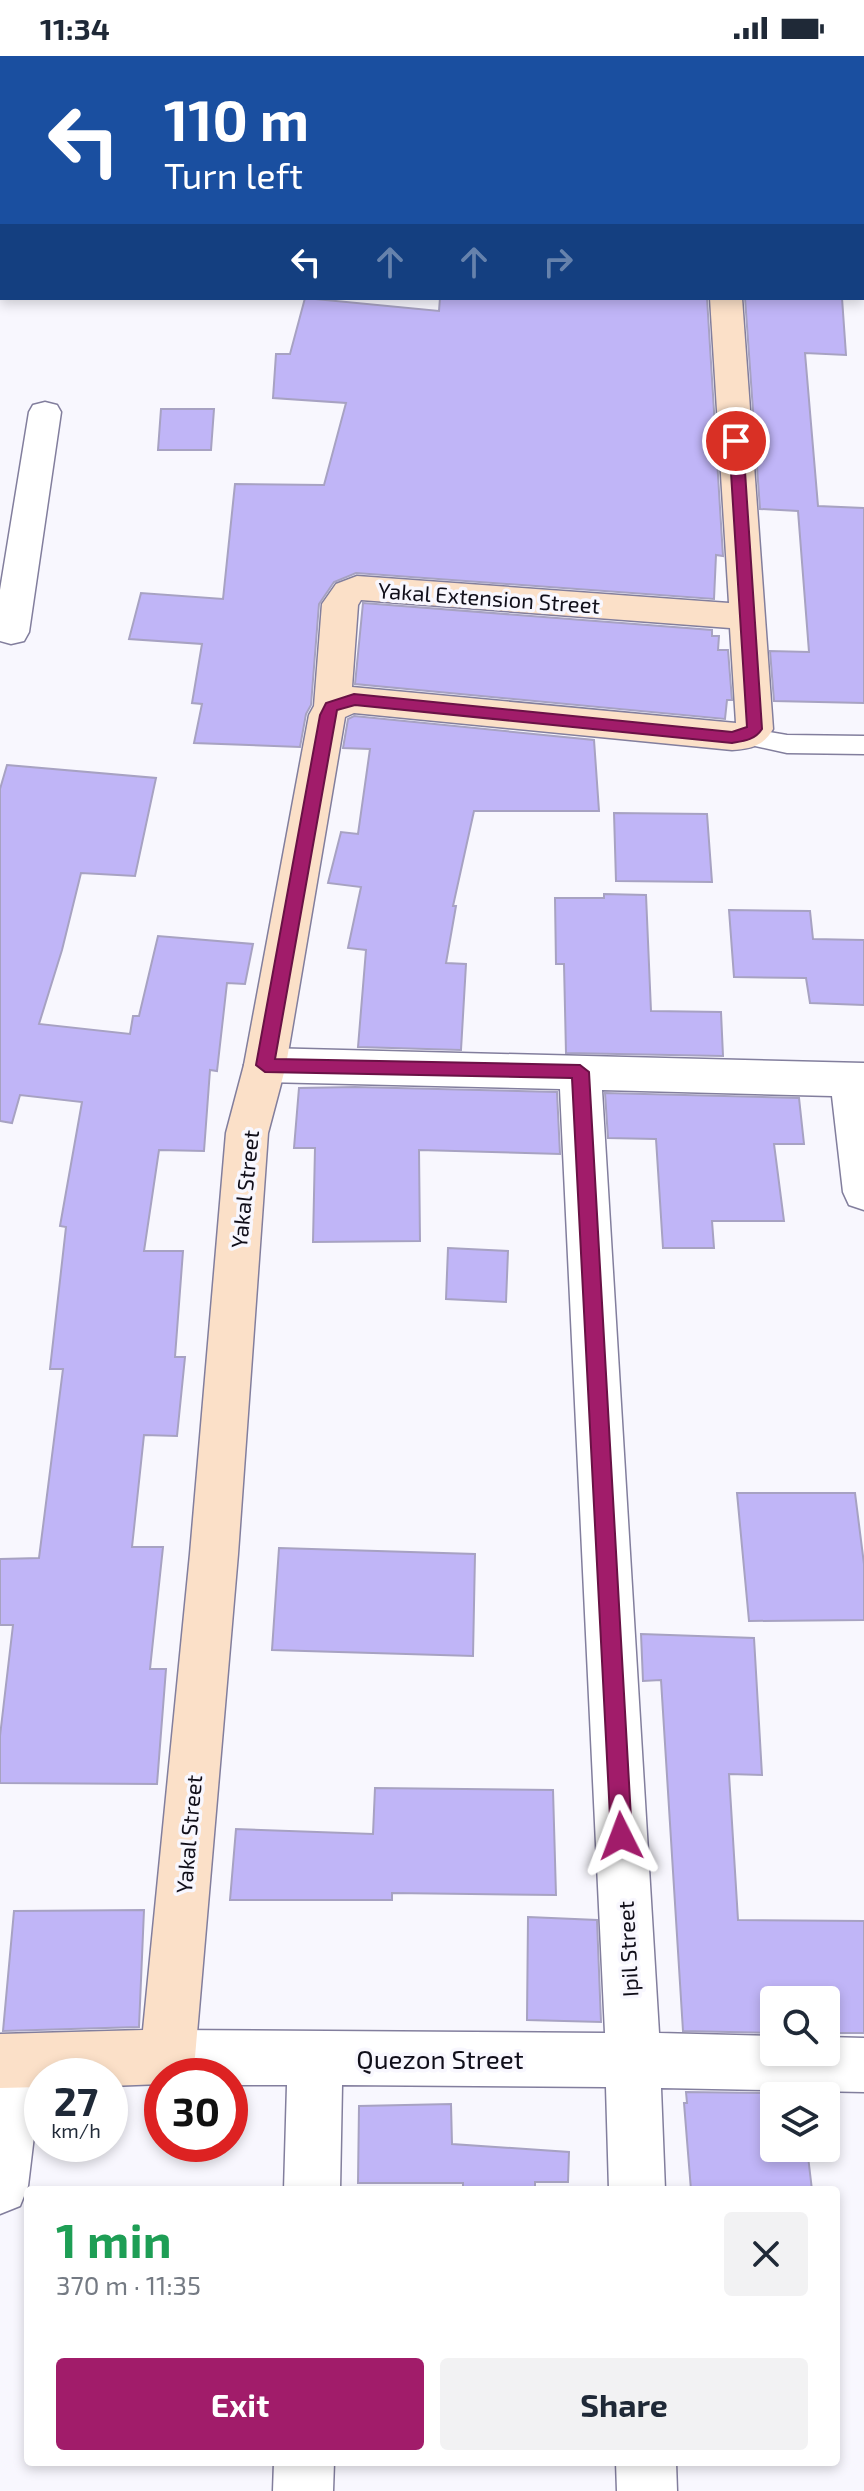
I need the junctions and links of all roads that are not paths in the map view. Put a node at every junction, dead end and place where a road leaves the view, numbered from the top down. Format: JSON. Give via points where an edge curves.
{"nodes":[{"id":1,"x":726,"y":300,"type":"edge"},
{"id":2,"x":45,"y":412,"type":"dead end"},
{"id":3,"x":748,"y":617,"type":"junction"},
{"id":4,"x":6,"y":632,"type":"edge"},
{"id":5,"x":0,"y":667,"type":"edge"},
{"id":6,"x":332,"y":707,"type":"junction"},
{"id":7,"x":750,"y":732,"type":"junction"},
{"id":8,"x":864,"y":745,"type":"edge"},
{"id":9,"x":265,"y":1065,"type":"junction"},
{"id":10,"x":580,"y":1072,"type":"junction"},
{"id":11,"x":858,"y":1080,"type":"edge"},
{"id":12,"x":864,"y":1192,"type":"edge"},
{"id":13,"x":168,"y":2057,"type":"junction"},
{"id":14,"x":315,"y":2057,"type":"junction"},
{"id":15,"x":633,"y":2060,"type":"junction"},
{"id":16,"x":8,"y":2061,"type":"edge"},
{"id":17,"x":864,"y":2065,"type":"edge"},
{"id":18,"x":0,"y":2186,"type":"edge"},
{"id":19,"x":312,"y":2186,"type":"edge"},
{"id":20,"x":637,"y":2186,"type":"edge"},
{"id":21,"x":304,"y":2466,"type":"edge"},
{"id":22,"x":646,"y":2466,"type":"edge"},
{"id":23,"x":303,"y":2491,"type":"edge"},
{"id":24,"x":647,"y":2491,"type":"edge"}],
"edges":[{"from":1,"to":3,"type":"street"},
{"from":2,"to":4,"type":"street"},
{"from":3,"to":6,"type":"street","name":"Yakal Extension Street","via":[[357,588],[340,604]]},
{"from":3,"to":7,"type":"street"},
{"from":4,"to":5,"type":"street"},
{"from":6,"to":7,"type":"street","via":[[354,700],[732,737]]},
{"from":6,"to":9,"type":"street","name":"Yakal Street"},
{"from":7,"to":8,"type":"lane","via":[[787,744]]},
{"from":9,"to":10,"type":"street"},
{"from":9,"to":13,"type":"street","name":"Yakal Street","via":[[247,1133]]},
{"from":10,"to":11,"type":"street"},
{"from":10,"to":15,"type":"street","name":"Ipil Street"},
{"from":11,"to":12,"type":"street"},
{"from":13,"to":14,"type":"street","name":"Quezon Street"},
{"from":13,"to":16,"type":"street","name":"Quezon Street"},
{"from":14,"to":15,"type":"street","name":"Quezon Street"},
{"from":14,"to":19,"type":"street"},
{"from":15,"to":17,"type":"street","name":"Quezon Street"},
{"from":15,"to":20,"type":"street","name":"Ipil Street"},
{"from":16,"to":18,"type":"street","name":"Quezon Street"},
{"from":21,"to":23,"type":"street"},
{"from":22,"to":24,"type":"street"}]}
